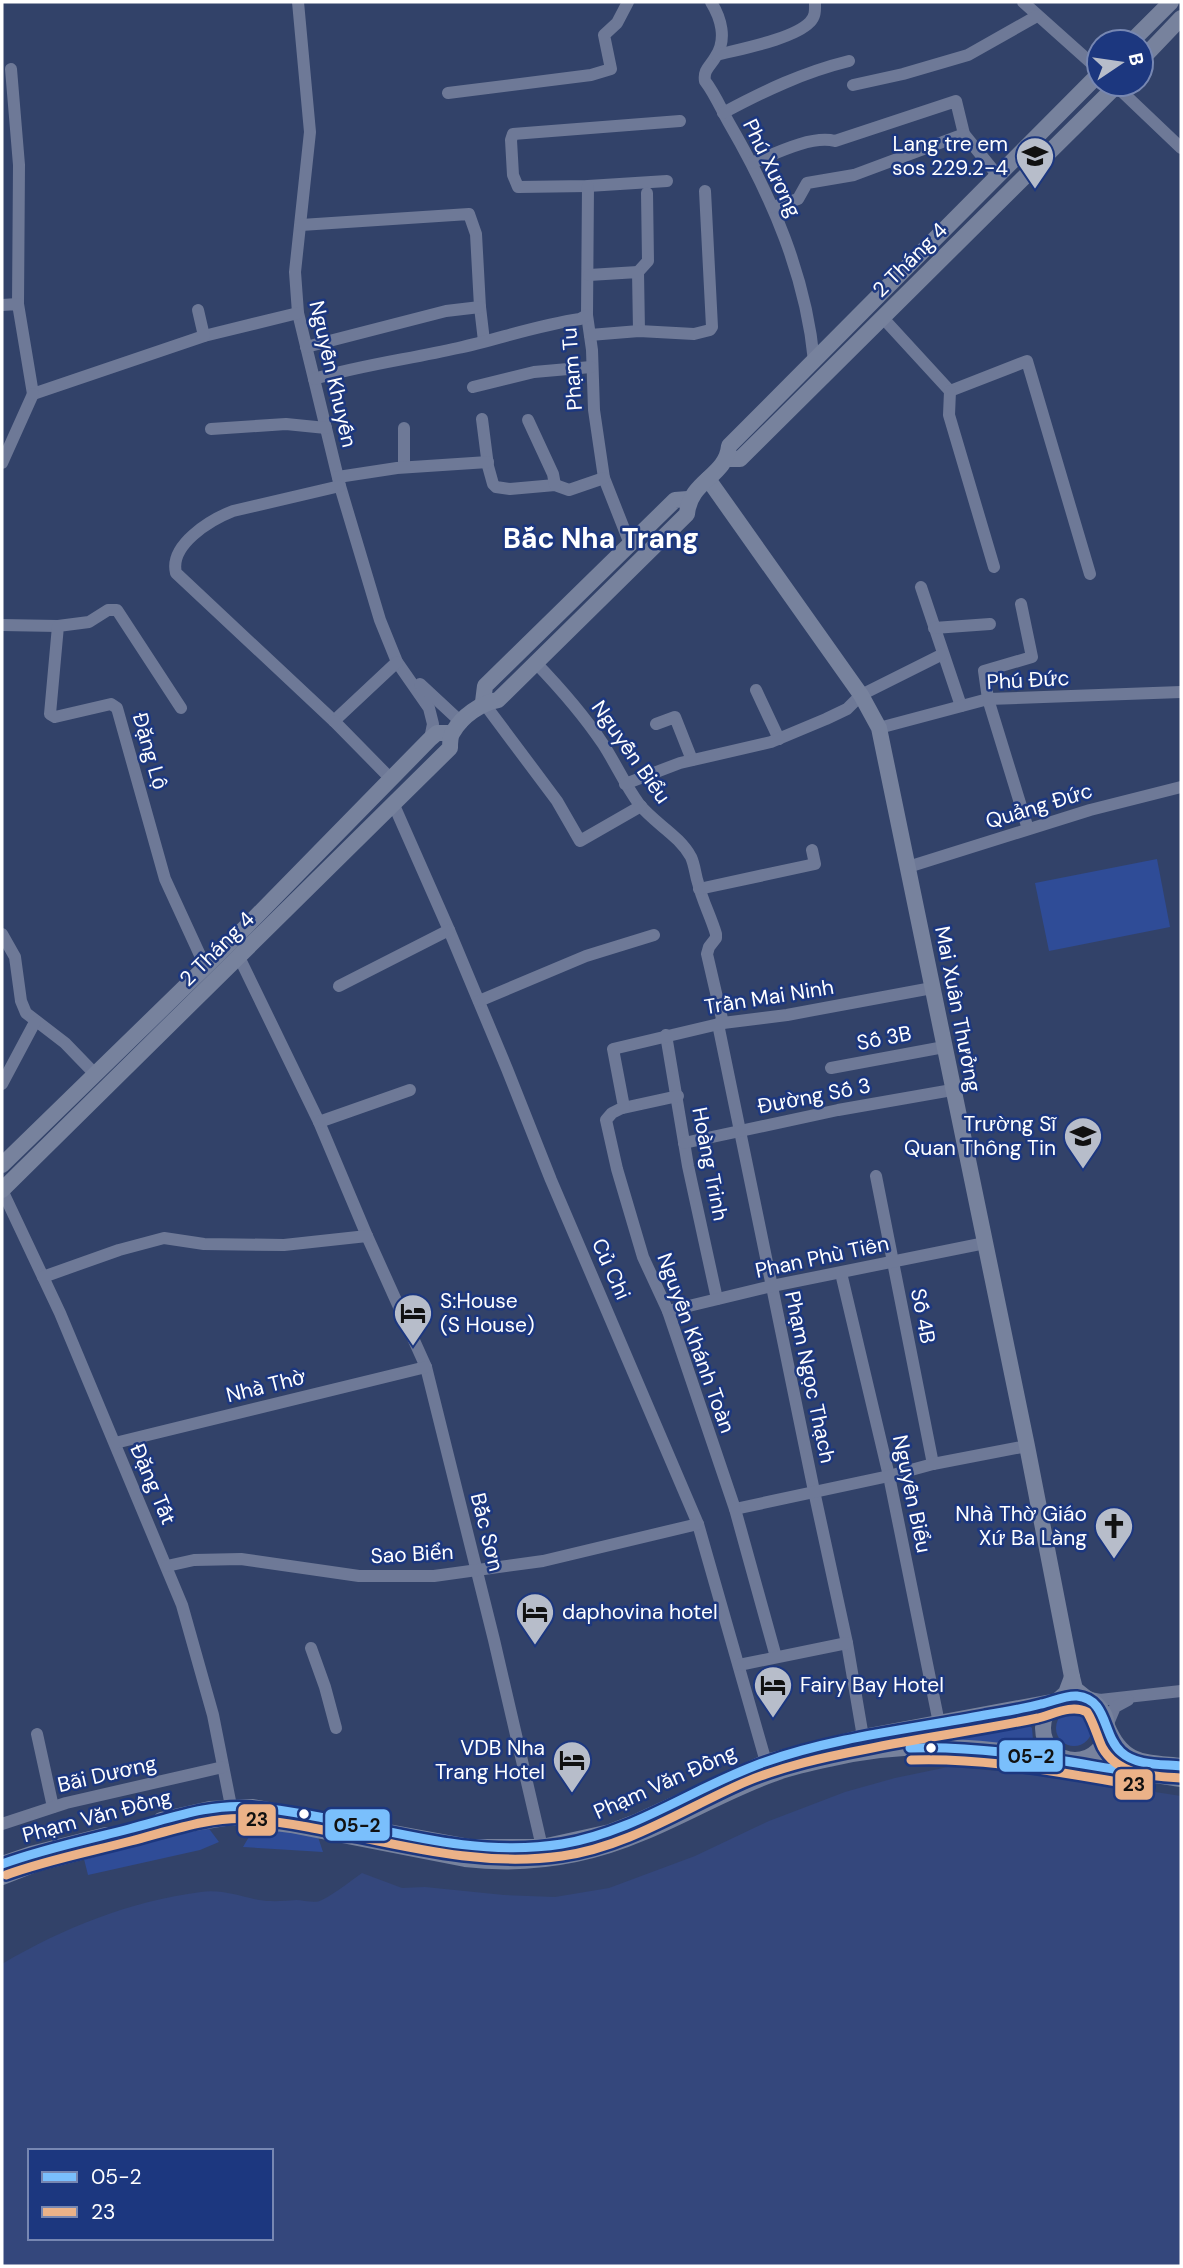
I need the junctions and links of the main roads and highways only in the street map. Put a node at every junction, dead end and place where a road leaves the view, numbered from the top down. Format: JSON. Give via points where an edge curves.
{"nodes":[{"id":1,"x":1171,"y":2,"type":"edge"},
{"id":2,"x":1181,"y":18,"type":"edge"},
{"id":3,"x":1144,"y":28,"type":"edge"},
{"id":4,"x":1155,"y":45,"type":"edge"},
{"id":5,"x":1085,"y":86,"type":"edge"},
{"id":6,"x":1104,"y":98,"type":"edge"},
{"id":7,"x":728,"y":459,"type":"junction"},
{"id":8,"x":708,"y":479,"type":"junction"},
{"id":9,"x":688,"y":499,"type":"junction"},
{"id":10,"x":483,"y":702,"type":"junction"},
{"id":11,"x":456,"y":728,"type":"junction"},
{"id":12,"x":232,"y":941,"type":"junction"},
{"id":13,"x":239,"y":957,"type":"junction"},
{"id":14,"x":2,"y":1165,"type":"edge"},
{"id":15,"x":2,"y":1190,"type":"edge"},
{"id":16,"x":1072,"y":1677,"type":"junction"},
{"id":17,"x":1085,"y":1697,"type":"junction"},
{"id":18,"x":1057,"y":1701,"type":"junction"},
{"id":19,"x":1107,"y":1726,"type":"junction"},
{"id":20,"x":1069,"y":1760,"type":"junction"},
{"id":21,"x":1181,"y":1766,"type":"edge"},
{"id":22,"x":768,"y":1768,"type":"junction"},
{"id":23,"x":1181,"y":1779,"type":"edge"},
{"id":24,"x":231,"y":1812,"type":"junction"},
{"id":25,"x":2,"y":1864,"type":"edge"},
{"id":26,"x":2,"y":1877,"type":"edge"}],
"edges":[{"from":1,"to":3,"type":"main road"},
{"from":2,"to":4,"type":"main road"},
{"from":5,"to":7,"type":"main road","name":"2 Tháng 4","via":[[729,446]]},
{"from":6,"to":7,"type":"main road","name":"2 Tháng 4","via":[[740,459]]},
{"from":7,"to":8,"type":"main road","name":"2 Tháng 4"},
{"from":8,"to":9,"type":"main road","name":"2 Tháng 4"},
{"from":8,"to":16,"type":"main road","name":"Mai Xuân Thưởng","via":[[861,695],[879,728]]},
{"from":9,"to":10,"type":"main road","name":"2 Tháng 4","via":[[675,500],[485,687]]},
{"from":9,"to":10,"type":"main road","name":"2 Tháng 4","via":[[687,513],[498,700]]},
{"from":10,"to":11,"type":"main road","name":"2 Tháng 4"},
{"from":11,"to":12,"type":"main road","name":"2 Tháng 4","via":[[430,739]]},
{"from":11,"to":13,"type":"main road","name":"2 Tháng 4","via":[[450,748]]},
{"from":12,"to":13,"type":"main road"},
{"from":12,"to":14,"type":"main road","name":"2 Tháng 4"},
{"from":13,"to":15,"type":"main road","name":"2 Tháng 4"},
{"from":16,"to":17,"type":"main road","name":"Mai Xuân Thưởng"},
{"from":16,"to":18,"type":"main road"},
{"from":17,"to":18,"type":"main road"},
{"from":17,"to":19,"type":"main road","via":[[1100,1709]]},
{"from":18,"to":20,"type":"main road","via":[[1045,1715],[1043,1735],[1052,1751]]},
{"from":18,"to":22,"type":"main road","name":"Phạm Văn Đồng","via":[[863,1737]]},
{"from":19,"to":20,"type":"main road","via":[[1096,1752]]},
{"from":19,"to":21,"type":"main road","via":[[1121,1752],[1148,1762]]},
{"from":20,"to":22,"type":"main road","name":"Phạm Văn Đồng","via":[[934,1746]]},
{"from":20,"to":23,"type":"main road","name":"Phạm Văn Đồng"},
{"from":22,"to":24,"type":"main road","name":"Phạm Văn Đồng","via":[[610,1832],[543,1853],[470,1847],[253,1807]]},
{"from":24,"to":25,"type":"main road","name":"Phạm Văn Đồng","via":[[185,1814]]},
{"from":24,"to":26,"type":"main road","name":"Phạm Văn Đồng"}]}
